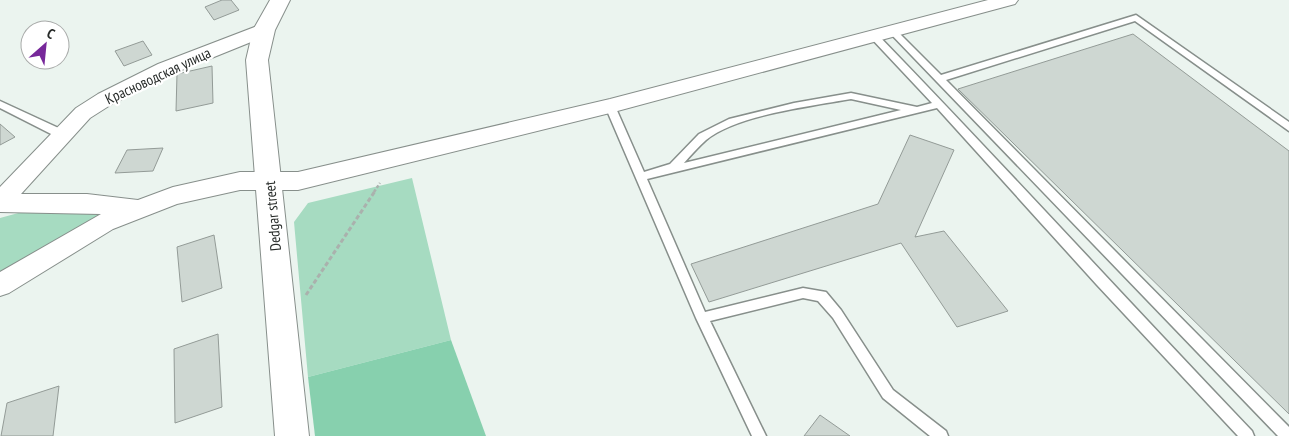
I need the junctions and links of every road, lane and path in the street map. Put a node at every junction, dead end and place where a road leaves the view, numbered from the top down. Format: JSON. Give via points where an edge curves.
{"nodes":[{"id":1,"x":280,"y":0,"type":"edge"},
{"id":2,"x":1009,"y":0,"type":"edge"},
{"id":3,"x":264,"y":30,"type":"junction"},
{"id":4,"x":882,"y":32,"type":"junction"},
{"id":5,"x":939,"y":79,"type":"junction"},
{"id":6,"x":0,"y":104,"type":"edge"},
{"id":7,"x":939,"y":104,"type":"junction"},
{"id":8,"x":610,"y":106,"type":"junction"},
{"id":9,"x":917,"y":110,"type":"junction"},
{"id":10,"x":1289,"y":127,"type":"edge"},
{"id":11,"x":61,"y":134,"type":"junction"},
{"id":12,"x":396,"y":158,"type":"junction"},
{"id":13,"x":667,"y":171,"type":"junction"},
{"id":14,"x":641,"y":177,"type":"junction"},
{"id":15,"x":270,"y":180,"type":"junction"},
{"id":16,"x":0,"y":203,"type":"edge"},
{"id":17,"x":137,"y":208,"type":"junction"},
{"id":18,"x":0,"y":285,"type":"edge"},
{"id":19,"x":304,"y":298,"type":"dead end"},
{"id":20,"x":702,"y":318,"type":"junction"},
{"id":21,"x":292,"y":436,"type":"edge"},
{"id":22,"x":759,"y":436,"type":"edge"},
{"id":23,"x":941,"y":436,"type":"edge"},
{"id":24,"x":1248,"y":436,"type":"edge"},
{"id":25,"x":1288,"y":436,"type":"edge"}],
"edges":[{"from":1,"to":3,"type":"street","name":"Dedgar street"},
{"from":2,"to":4,"type":"street"},
{"from":3,"to":11,"type":"street","name":"Красноводская улица","via":[[130,86],[83,113]]},
{"from":3,"to":15,"type":"street","name":"Dedgar street","via":[[257,60]]},
{"from":4,"to":5,"type":"lane"},
{"from":4,"to":7,"type":"lane"},
{"from":4,"to":8,"type":"street"},
{"from":5,"to":10,"type":"lane","via":[[1136,18]]},
{"from":5,"to":25,"type":"lane"},
{"from":6,"to":11,"type":"lane"},
{"from":7,"to":9,"type":"lane"},
{"from":7,"to":24,"type":"lane"},
{"from":8,"to":12,"type":"street"},
{"from":8,"to":14,"type":"lane"},
{"from":9,"to":13,"type":"lane"},
{"from":9,"to":13,"type":"lane","via":[[851,96],[785,108],[732,121],[703,137]]},
{"from":11,"to":16,"type":"street","name":"Красноводская улица"},
{"from":12,"to":15,"type":"street","via":[[298,182]]},
{"from":12,"to":19,"type":"path"},
{"from":13,"to":14,"type":"lane"},
{"from":14,"to":20,"type":"lane"},
{"from":15,"to":17,"type":"street","via":[[224,184]]},
{"from":15,"to":21,"type":"street","name":"Dedgar street"},
{"from":16,"to":17,"type":"street","via":[[87,203]]},
{"from":17,"to":18,"type":"street","via":[[105,222]]},
{"from":20,"to":22,"type":"lane"},
{"from":20,"to":23,"type":"lane","via":[[803,293],[822,296],[888,394]]}]}
